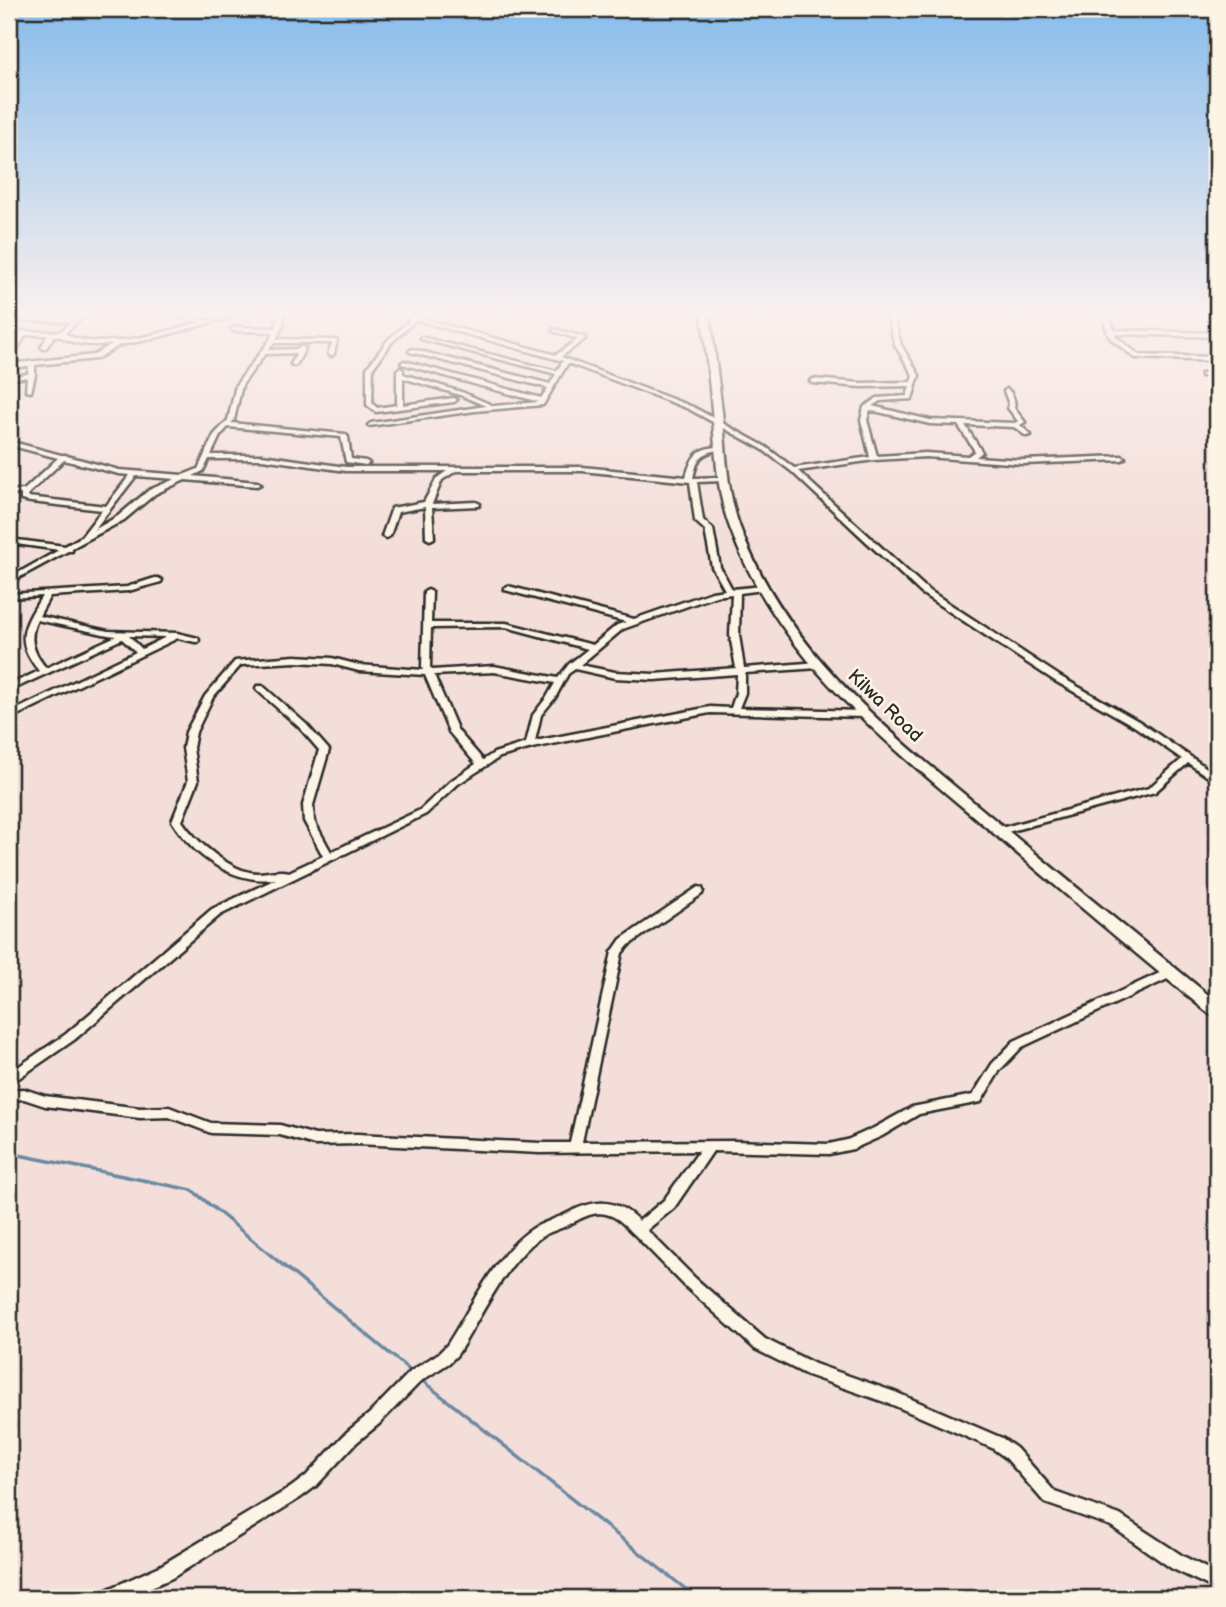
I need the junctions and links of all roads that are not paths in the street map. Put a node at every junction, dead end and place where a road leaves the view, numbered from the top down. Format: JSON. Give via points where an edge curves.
{"nodes":[{"id":1,"x":238,"y":390,"type":"edge"},
{"id":2,"x":369,"y":390,"type":"edge"},
{"id":3,"x":399,"y":390,"type":"edge"},
{"id":4,"x":449,"y":390,"type":"edge"},
{"id":5,"x":504,"y":390,"type":"edge"},
{"id":6,"x":548,"y":390,"type":"edge"},
{"id":7,"x":646,"y":390,"type":"edge"},
{"id":8,"x":714,"y":390,"type":"edge"},
{"id":9,"x":912,"y":390,"type":"edge"},
{"id":10,"x":1007,"y":391,"type":"dead end"},
{"id":11,"x":454,"y":400,"type":"dead end"},
{"id":12,"x":544,"y":401,"type":"junction"},
{"id":13,"x":400,"y":406,"type":"junction"},
{"id":14,"x":867,"y":407,"type":"junction"},
{"id":15,"x":495,"y":408,"type":"junction"},
{"id":16,"x":718,"y":422,"type":"junction"},
{"id":17,"x":961,"y":424,"type":"junction"},
{"id":18,"x":227,"y":425,"type":"junction"},
{"id":19,"x":371,"y":425,"type":"dead end"},
{"id":20,"x":1016,"y":425,"type":"junction"},
{"id":21,"x":1028,"y":436,"type":"dead end"},
{"id":22,"x":9,"y":443,"type":"edge"},
{"id":23,"x":719,"y":449,"type":"junction"},
{"id":24,"x":64,"y":456,"type":"junction"},
{"id":25,"x":208,"y":457,"type":"junction"},
{"id":26,"x":229,"y":457,"type":"junction"},
{"id":27,"x":971,"y":457,"type":"junction"},
{"id":28,"x":874,"y":458,"type":"junction"},
{"id":29,"x":1122,"y":458,"type":"dead end"},
{"id":30,"x":377,"y":468,"type":"junction"},
{"id":31,"x":456,"y":468,"type":"junction"},
{"id":32,"x":201,"y":470,"type":"junction"},
{"id":33,"x":793,"y":470,"type":"junction"},
{"id":34,"x":134,"y":474,"type":"junction"},
{"id":35,"x":184,"y":479,"type":"junction"},
{"id":36,"x":723,"y":479,"type":"junction"},
{"id":37,"x":691,"y":480,"type":"junction"},
{"id":38,"x":257,"y":484,"type":"dead end"},
{"id":39,"x":25,"y":492,"type":"junction"},
{"id":40,"x":9,"y":493,"type":"edge"},
{"id":41,"x":476,"y":504,"type":"dead end"},
{"id":42,"x":428,"y":505,"type":"junction"},
{"id":43,"x":106,"y":508,"type":"junction"},
{"id":44,"x":386,"y":536,"type":"dead end"},
{"id":45,"x":430,"y":538,"type":"dead end"},
{"id":46,"x":82,"y":540,"type":"junction"},
{"id":47,"x":9,"y":541,"type":"edge"},
{"id":48,"x":69,"y":549,"type":"junction"},
{"id":49,"x":158,"y":580,"type":"dead end"},
{"id":50,"x":9,"y":581,"type":"edge"},
{"id":51,"x":763,"y":587,"type":"junction"},
{"id":52,"x":509,"y":588,"type":"dead end"},
{"id":53,"x":732,"y":591,"type":"junction"},
{"id":54,"x":428,"y":592,"type":"dead end"},
{"id":55,"x":47,"y":594,"type":"junction"},
{"id":56,"x":9,"y":596,"type":"edge"},
{"id":57,"x":34,"y":617,"type":"junction"},
{"id":58,"x":632,"y":621,"type":"junction"},
{"id":59,"x":426,"y":626,"type":"junction"},
{"id":60,"x":124,"y":635,"type":"junction"},
{"id":61,"x":177,"y":635,"type":"junction"},
{"id":62,"x":195,"y":640,"type":"dead end"},
{"id":63,"x":593,"y":649,"type":"junction"},
{"id":64,"x":141,"y":652,"type":"junction"},
{"id":65,"x":818,"y":665,"type":"junction"},
{"id":66,"x":572,"y":666,"type":"junction"},
{"id":67,"x":742,"y":668,"type":"junction"},
{"id":68,"x":44,"y":671,"type":"junction"},
{"id":69,"x":429,"y":673,"type":"junction"},
{"id":70,"x":559,"y":681,"type":"junction"},
{"id":71,"x":9,"y":688,"type":"edge"},
{"id":72,"x":260,"y":688,"type":"dead end"},
{"id":73,"x":734,"y":710,"type":"junction"},
{"id":74,"x":864,"y":714,"type":"junction"},
{"id":75,"x":9,"y":716,"type":"edge"},
{"id":76,"x":530,"y":745,"type":"junction"},
{"id":77,"x":1187,"y":759,"type":"junction"},
{"id":78,"x":482,"y":765,"type":"junction"},
{"id":79,"x":1217,"y":779,"type":"edge"},
{"id":80,"x":1000,"y":831,"type":"junction"},
{"id":81,"x":329,"y":857,"type":"junction"},
{"id":82,"x":296,"y":872,"type":"junction"},
{"id":83,"x":698,"y":891,"type":"dead end"},
{"id":84,"x":1170,"y":973,"type":"junction"},
{"id":85,"x":1217,"y":1012,"type":"edge"},
{"id":86,"x":9,"y":1079,"type":"edge"},
{"id":87,"x":9,"y":1095,"type":"edge"},
{"id":88,"x":710,"y":1146,"type":"junction"},
{"id":89,"x":575,"y":1147,"type":"junction"},
{"id":90,"x":637,"y":1230,"type":"junction"},
{"id":91,"x":1217,"y":1582,"type":"edge"},
{"id":92,"x":108,"y":1598,"type":"edge"}],
"edges":[{"from":1,"to":18,"type":"street"},
{"from":2,"to":13,"type":"street","via":[[369,404],[376,410]]},
{"from":3,"to":13,"type":"street"},
{"from":4,"to":15,"type":"street"},
{"from":5,"to":12,"type":"street"},
{"from":6,"to":12,"type":"street"},
{"from":7,"to":16,"type":"street"},
{"from":8,"to":16,"type":"highway","name":"Kilwa Road"},
{"from":9,"to":14,"type":"street","via":[[910,398],[879,399]]},
{"from":10,"to":20,"type":"street","via":[[1011,408],[1022,422]]},
{"from":11,"to":13,"type":"street"},
{"from":12,"to":15,"type":"street"},
{"from":14,"to":17,"type":"street"},
{"from":14,"to":28,"type":"street","via":[[864,420]]},
{"from":15,"to":19,"type":"street"},
{"from":16,"to":23,"type":"highway","name":"Kilwa Road"},
{"from":16,"to":33,"type":"street","via":[[772,452]]},
{"from":17,"to":20,"type":"street"},
{"from":17,"to":27,"type":"street","via":[[979,451]]},
{"from":18,"to":25,"type":"street"},
{"from":18,"to":30,"type":"street","via":[[342,435],[348,461]]},
{"from":20,"to":21,"type":"street"},
{"from":22,"to":24,"type":"street"},
{"from":23,"to":36,"type":"highway","name":"Kilwa Road"},
{"from":23,"to":37,"type":"street","via":[[697,454]]},
{"from":24,"to":34,"type":"street"},
{"from":24,"to":39,"type":"street"},
{"from":25,"to":26,"type":"street"},
{"from":25,"to":32,"type":"street"},
{"from":26,"to":30,"type":"street","via":[[262,457],[341,469]]},
{"from":26,"to":32,"type":"street"},
{"from":27,"to":28,"type":"street"},
{"from":27,"to":29,"type":"street","via":[[1023,461]]},
{"from":28,"to":33,"type":"street"},
{"from":30,"to":31,"type":"street"},
{"from":31,"to":37,"type":"street","via":[[582,469]]},
{"from":31,"to":42,"type":"street","via":[[439,479]]},
{"from":32,"to":35,"type":"street"},
{"from":33,"to":77,"type":"street","via":[[924,592]]},
{"from":34,"to":35,"type":"street"},
{"from":34,"to":43,"type":"street"},
{"from":35,"to":38,"type":"street"},
{"from":35,"to":46,"type":"street","via":[[152,492],[121,518]]},
{"from":36,"to":37,"type":"street"},
{"from":36,"to":51,"type":"highway","name":"Kilwa Road","via":[[734,526]]},
{"from":37,"to":53,"type":"street","via":[[699,521],[709,531],[716,567]]},
{"from":39,"to":40,"type":"street"},
{"from":39,"to":43,"type":"street","via":[[25,499]]},
{"from":41,"to":42,"type":"street"},
{"from":42,"to":44,"type":"street","via":[[395,510]]},
{"from":42,"to":45,"type":"street"},
{"from":43,"to":46,"type":"street"},
{"from":46,"to":48,"type":"street"},
{"from":47,"to":48,"type":"street"},
{"from":48,"to":50,"type":"street"},
{"from":49,"to":55,"type":"street","via":[[128,589]]},
{"from":51,"to":53,"type":"street"},
{"from":51,"to":65,"type":"highway","name":"Kilwa Road"},
{"from":52,"to":58,"type":"street"},
{"from":53,"to":58,"type":"street"},
{"from":53,"to":67,"type":"street"},
{"from":54,"to":59,"type":"street"},
{"from":55,"to":56,"type":"street"},
{"from":55,"to":57,"type":"street"},
{"from":57,"to":60,"type":"street"},
{"from":57,"to":68,"type":"street","via":[[26,642]]},
{"from":58,"to":63,"type":"street"},
{"from":59,"to":63,"type":"street","via":[[506,625]]},
{"from":59,"to":69,"type":"street"},
{"from":60,"to":61,"type":"street"},
{"from":60,"to":64,"type":"street"},
{"from":60,"to":68,"type":"street"},
{"from":61,"to":62,"type":"street"},
{"from":61,"to":64,"type":"street"},
{"from":63,"to":66,"type":"street"},
{"from":64,"to":75,"type":"street"},
{"from":65,"to":67,"type":"street"},
{"from":65,"to":74,"type":"highway","name":"Kilwa Road"},
{"from":66,"to":67,"type":"street","via":[[654,677]]},
{"from":66,"to":70,"type":"street"},
{"from":67,"to":73,"type":"street","via":[[740,701]]},
{"from":68,"to":71,"type":"street"},
{"from":69,"to":70,"type":"street","via":[[494,669]]},
{"from":69,"to":78,"type":"street","via":[[454,732]]},
{"from":69,"to":82,"type":"street","via":[[328,661],[244,662],[209,696],[189,739],[193,781],[178,814],[179,826],[233,870],[254,876]]},
{"from":70,"to":76,"type":"street","via":[[537,715]]},
{"from":72,"to":81,"type":"street","via":[[324,750],[308,805],[309,821]]},
{"from":73,"to":74,"type":"street"},
{"from":73,"to":76,"type":"street"},
{"from":74,"to":80,"type":"highway","name":"Kilwa Road"},
{"from":76,"to":78,"type":"street"},
{"from":77,"to":79,"type":"street"},
{"from":77,"to":80,"type":"street","via":[[1152,790]]},
{"from":78,"to":81,"type":"street","via":[[455,782],[423,812]]},
{"from":80,"to":84,"type":"highway","name":"Kilwa Road"},
{"from":81,"to":82,"type":"street"},
{"from":82,"to":86,"type":"street","via":[[216,912],[70,1037]]},
{"from":83,"to":89,"type":"street","via":[[617,952]]},
{"from":84,"to":85,"type":"highway","name":"Kilwa Road"},
{"from":84,"to":88,"type":"street","via":[[1018,1044],[975,1100],[916,1110],[878,1132],[829,1149]]},
{"from":87,"to":89,"type":"street","via":[[140,1113],[169,1112],[211,1128],[280,1130],[315,1140]]},
{"from":88,"to":89,"type":"street"},
{"from":88,"to":90,"type":"street","via":[[669,1204]]},
{"from":90,"to":91,"type":"street","via":[[760,1344],[812,1370],[997,1443],[1050,1498],[1115,1520],[1177,1562]]},
{"from":90,"to":92,"type":"street","via":[[615,1210],[598,1206],[533,1235],[502,1270],[452,1350],[416,1376],[311,1481],[166,1572]]}]}
